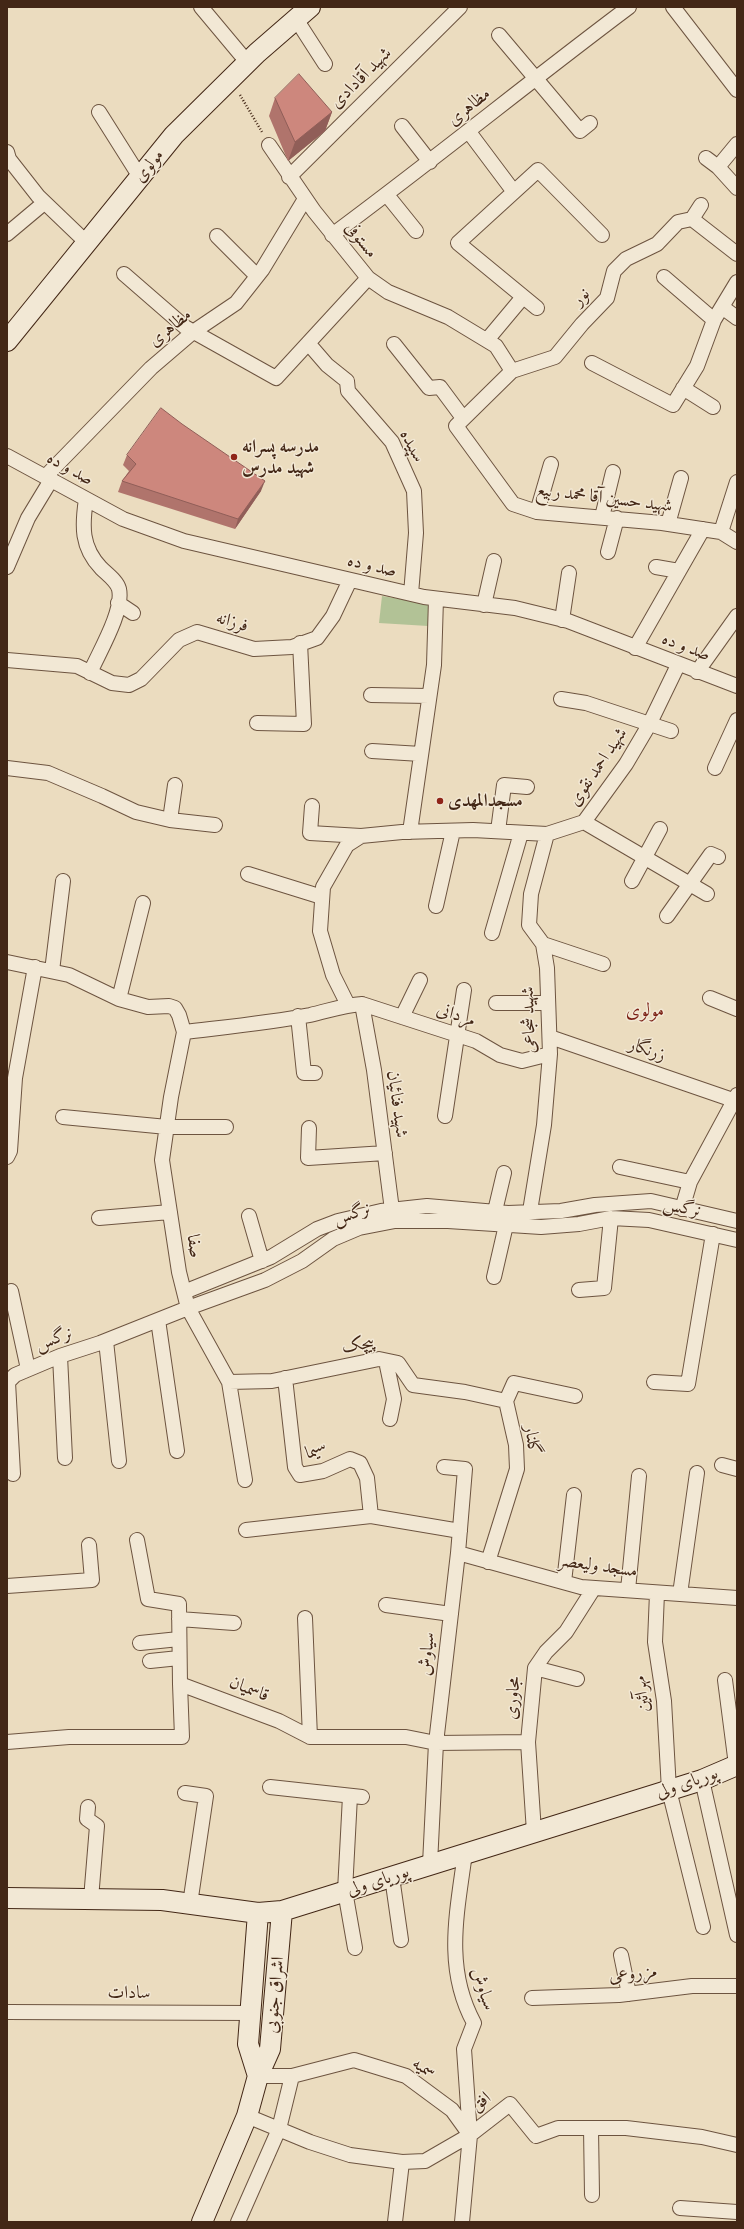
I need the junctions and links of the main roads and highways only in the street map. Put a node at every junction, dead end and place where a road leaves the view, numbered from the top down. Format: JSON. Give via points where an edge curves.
{"nodes":[{"id":1,"x":303,"y":13,"type":"edge"},
{"id":2,"x":7,"y":341,"type":"edge"},
{"id":3,"x":736,"y":1765,"type":"edge"},
{"id":4,"x":7,"y":1898,"type":"edge"},
{"id":5,"x":282,"y":1911,"type":"junction"},
{"id":6,"x":258,"y":1913,"type":"junction"},
{"id":7,"x":258,"y":2076,"type":"junction"},
{"id":8,"x":202,"y":2222,"type":"edge"}],
"edges":[{"from":1,"to":2,"type":"main road","name":"مولوی","via":[[230,79],[174,135]]},
{"from":3,"to":5,"type":"main road","name":"پوریای ولی","via":[[702,1780]]},
{"from":4,"to":6,"type":"main road","name":"پوریای ولی","via":[[162,1900]]},
{"from":5,"to":6,"type":"main road","name":"پوریای ولی"},
{"from":5,"to":7,"type":"main road","name":"اشراق جنوبی","via":[[270,2049]]},
{"from":6,"to":7,"type":"main road","name":"اشراق جنوبی","via":[[248,2044]]},
{"from":7,"to":8,"type":"main road","name":"اشراق جنوبی","via":[[247,2116]]}]}
